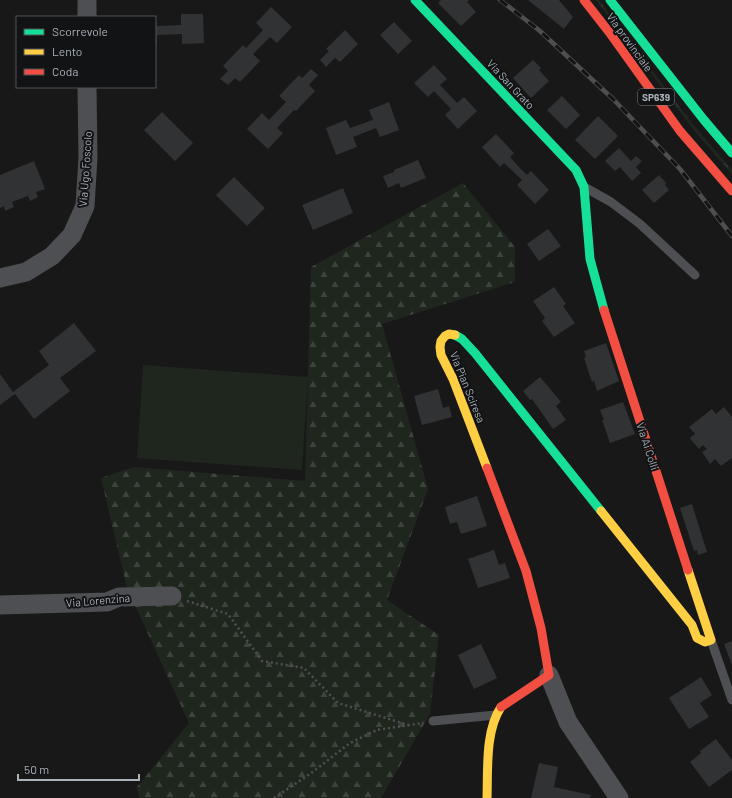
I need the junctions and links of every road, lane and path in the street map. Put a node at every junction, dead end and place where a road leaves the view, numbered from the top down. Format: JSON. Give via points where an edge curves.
{"nodes":[{"id":1,"x":87,"y":0,"type":"edge"},
{"id":2,"x":415,"y":0,"type":"edge"},
{"id":3,"x":584,"y":0,"type":"edge"},
{"id":4,"x":610,"y":0,"type":"edge"},
{"id":5,"x":87,"y":16,"type":"edge"},
{"id":6,"x":87,"y":88,"type":"edge"},
{"id":7,"x":732,"y":153,"type":"edge"},
{"id":8,"x":584,"y":187,"type":"junction"},
{"id":9,"x":732,"y":191,"type":"edge"},
{"id":10,"x":695,"y":275,"type":"dead end"},
{"id":11,"x":0,"y":278,"type":"edge"},
{"id":12,"x":172,"y":596,"type":"joint"},
{"id":13,"x":0,"y":605,"type":"edge"},
{"id":14,"x":711,"y":640,"type":"junction"},
{"id":15,"x":549,"y":675,"type":"junction"},
{"id":16,"x":732,"y":700,"type":"edge"},
{"id":17,"x":496,"y":714,"type":"junction"},
{"id":18,"x":433,"y":720,"type":"joint"},
{"id":19,"x":408,"y":725,"type":"junction"},
{"id":20,"x":274,"y":798,"type":"edge"},
{"id":21,"x":487,"y":798,"type":"edge"},
{"id":22,"x":620,"y":798,"type":"edge"}],
"edges":[{"from":1,"to":5,"type":"street"},
{"from":2,"to":8,"type":"street","name":"Via San Grato","via":[[576,170]]},
{"from":3,"to":9,"type":"street","name":"Via provinciale","number":"SP639","via":[[680,131]]},
{"from":4,"to":7,"type":"street","name":"Via provinciale","number":"SP639"},
{"from":6,"to":11,"type":"street","name":"Via Ugo Foscolo","via":[[88,158],[85,206],[72,235],[52,256],[26,272]]},
{"from":8,"to":10,"type":"lane","via":[[611,202],[640,224]]},
{"from":8,"to":14,"type":"street","name":"Via Ai Colli","via":[[590,259],[604,310]]},
{"from":12,"to":13,"type":"street","name":"Via Lorenzina","via":[[119,597],[108,602]]},
{"from":12,"to":19,"type":"path","via":[[228,614],[262,661],[304,668],[338,704]]},
{"from":14,"to":15,"type":"street","name":"Via Pian Sciresa","via":[[705,642],[697,638],[692,625],[475,353],[462,340],[453,335],[445,336],[441,341],[441,355],[453,379],[526,571],[541,628]]},
{"from":14,"to":16,"type":"lane","name":"Via Ai Colli"},
{"from":15,"to":17,"type":"street","via":[[502,705]]},
{"from":15,"to":22,"type":"street","via":[[568,722]]},
{"from":17,"to":18,"type":"lane"},
{"from":17,"to":21,"type":"street","via":[[488,748]]},
{"from":18,"to":19,"type":"path"},
{"from":19,"to":20,"type":"path","via":[[377,730],[350,743]]}]}
